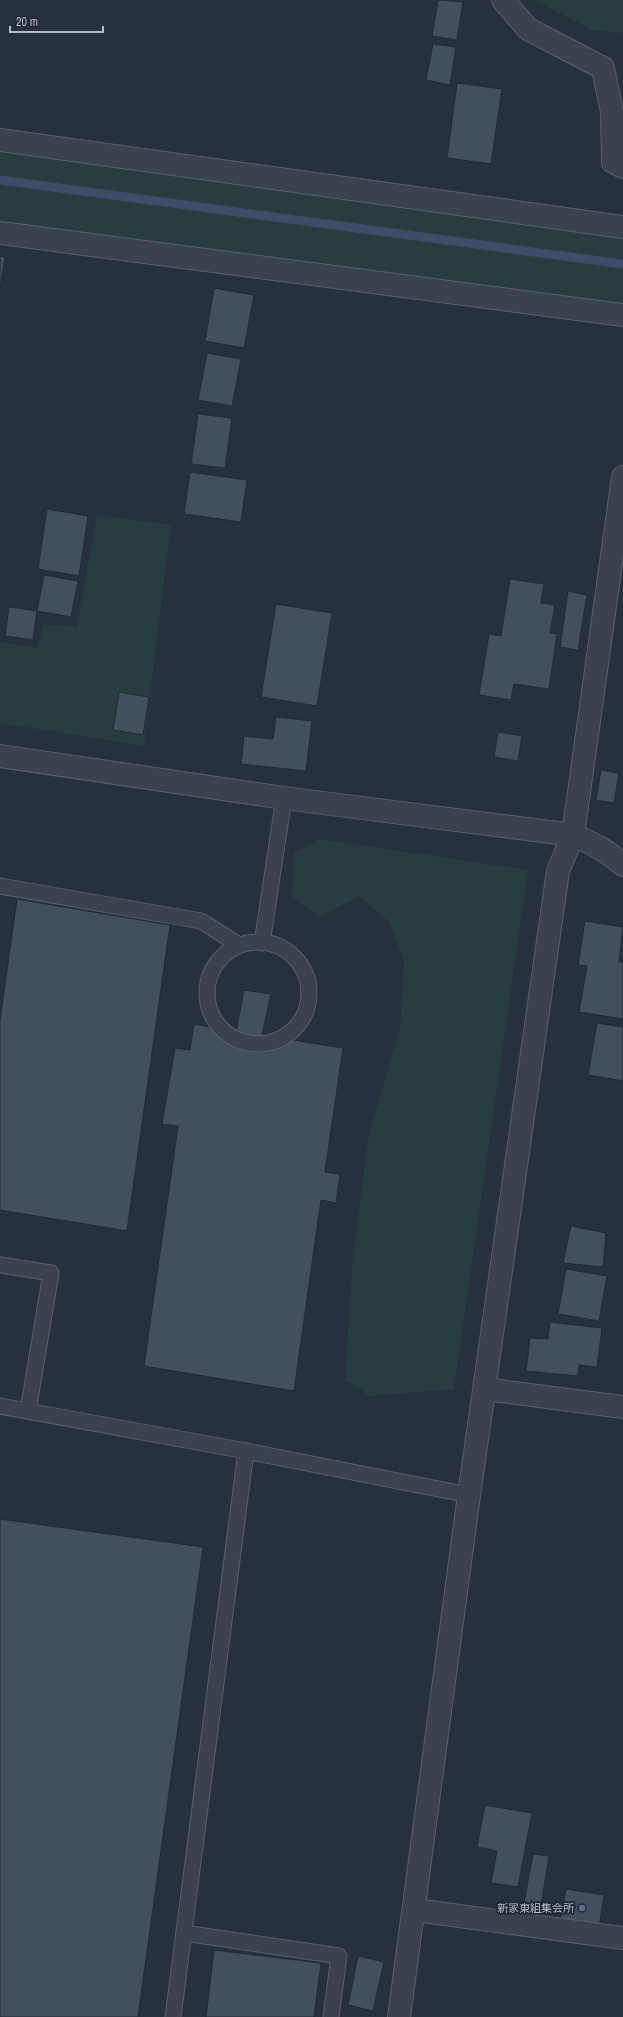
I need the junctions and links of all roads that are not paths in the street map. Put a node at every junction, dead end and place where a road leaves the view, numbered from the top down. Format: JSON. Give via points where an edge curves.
{"nodes":[{"id":1,"x":504,"y":0,"type":"edge"},
{"id":2,"x":0,"y":140,"type":"edge"},
{"id":3,"x":623,"y":167,"type":"edge"},
{"id":4,"x":623,"y":227,"type":"edge"},
{"id":5,"x":0,"y":233,"type":"edge"},
{"id":6,"x":623,"y":315,"type":"edge"},
{"id":7,"x":623,"y":477,"type":"edge"},
{"id":8,"x":0,"y":756,"type":"edge"},
{"id":9,"x":284,"y":798,"type":"junction"},
{"id":10,"x":573,"y":835,"type":"junction"},
{"id":11,"x":623,"y":865,"type":"edge"},
{"id":12,"x":0,"y":886,"type":"edge"},
{"id":13,"x":262,"y":942,"type":"junction"},
{"id":14,"x":239,"y":945,"type":"junction"},
{"id":15,"x":0,"y":1265,"type":"edge"},
{"id":16,"x":485,"y":1389,"type":"junction"},
{"id":17,"x":0,"y":1406,"type":"edge"},
{"id":18,"x":623,"y":1407,"type":"edge"},
{"id":19,"x":28,"y":1411,"type":"junction"},
{"id":20,"x":246,"y":1451,"type":"junction"},
{"id":21,"x":468,"y":1495,"type":"junction"},
{"id":22,"x":414,"y":1910,"type":"junction"},
{"id":23,"x":184,"y":1933,"type":"junction"},
{"id":24,"x":623,"y":1938,"type":"edge"},
{"id":25,"x":173,"y":2017,"type":"edge"},
{"id":26,"x":330,"y":2017,"type":"edge"},
{"id":27,"x":399,"y":2017,"type":"edge"}],
"edges":[{"from":1,"to":3,"type":"street","via":[[528,29],[603,68],[612,112],[613,162]]},
{"from":2,"to":4,"type":"street"},
{"from":5,"to":6,"type":"street"},
{"from":7,"to":10,"type":"street"},
{"from":8,"to":9,"type":"street"},
{"from":9,"to":10,"type":"street"},
{"from":9,"to":13,"type":"lane"},
{"from":10,"to":11,"type":"street","via":[[593,843]]},
{"from":10,"to":16,"type":"street","via":[[558,871]]},
{"from":12,"to":14,"type":"lane","via":[[201,921]]},
{"from":13,"to":14,"type":"lane"},
{"from":13,"to":14,"type":"lane","via":[[272,943],[300,962],[307,978],[309,994],[306,1011],[297,1026],[285,1036],[269,1043],[252,1044],[227,1033],[213,1016],[207,1000],[207,984],[213,968],[224,954]]},
{"from":15,"to":19,"type":"lane","via":[[51,1273]]},
{"from":16,"to":18,"type":"street"},
{"from":16,"to":21,"type":"street"},
{"from":17,"to":19,"type":"lane"},
{"from":19,"to":20,"type":"lane"},
{"from":20,"to":21,"type":"lane"},
{"from":20,"to":23,"type":"lane"},
{"from":21,"to":22,"type":"street"},
{"from":22,"to":24,"type":"street"},
{"from":22,"to":27,"type":"street"},
{"from":23,"to":25,"type":"lane"},
{"from":23,"to":26,"type":"lane","via":[[339,1956]]}]}
